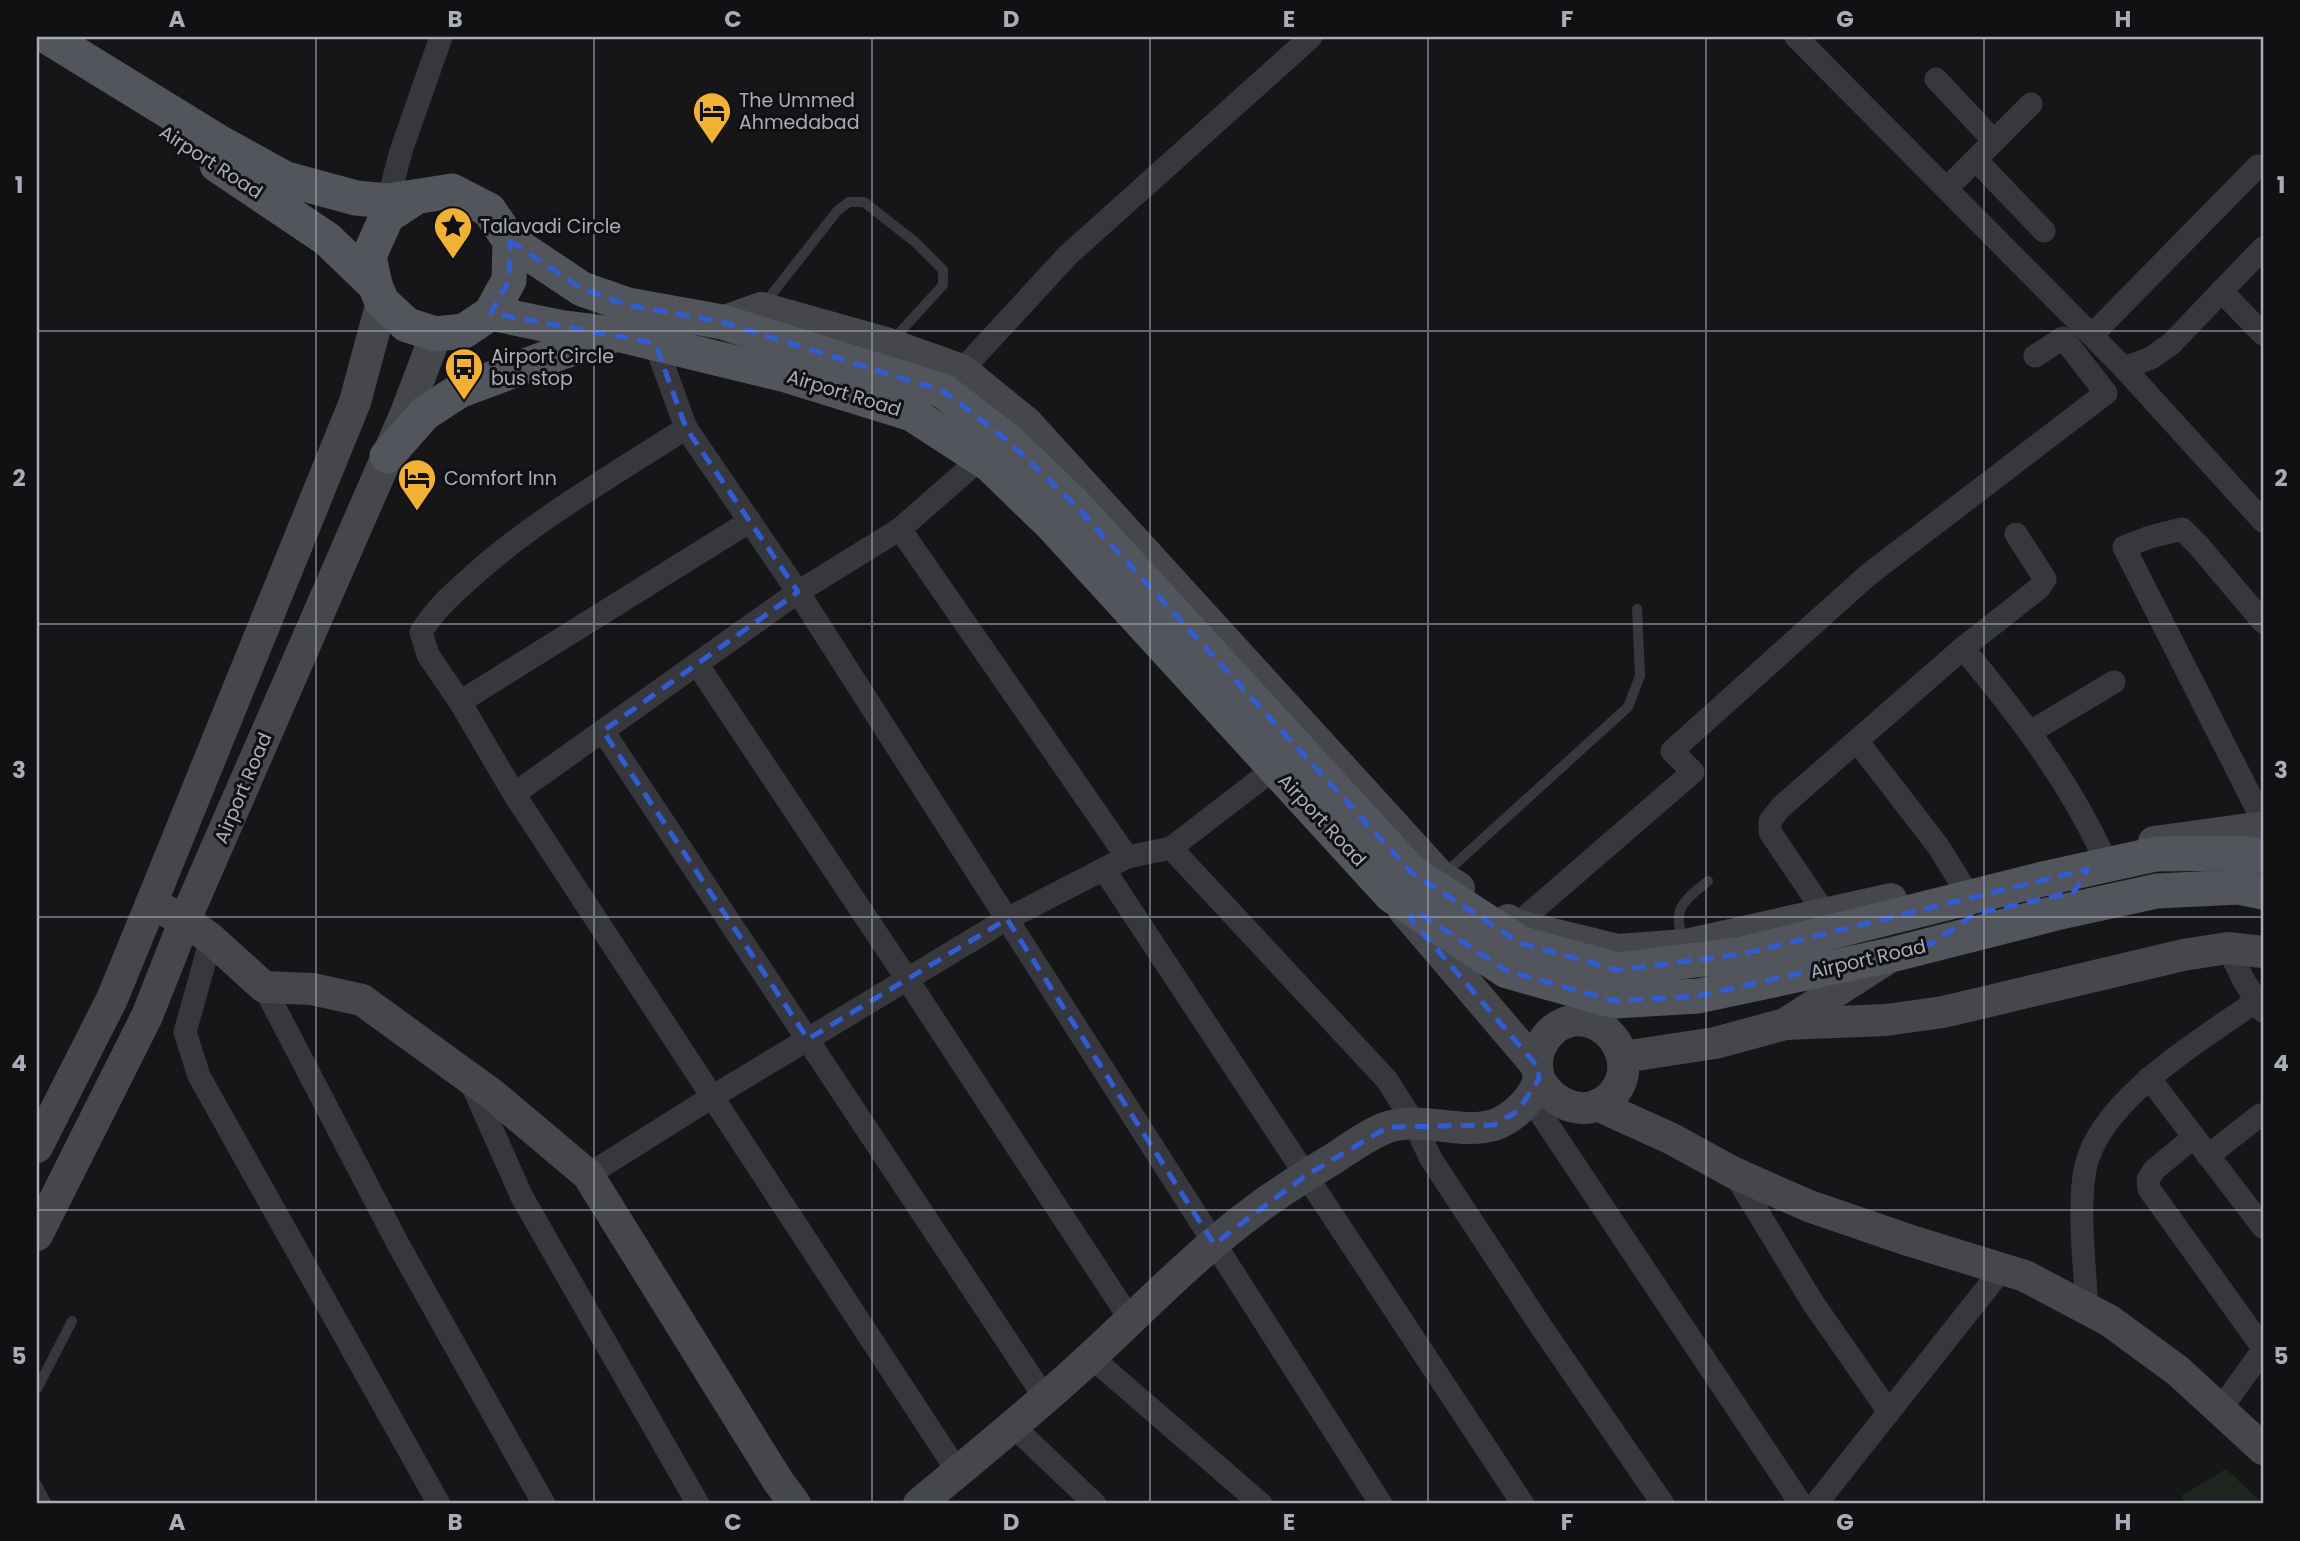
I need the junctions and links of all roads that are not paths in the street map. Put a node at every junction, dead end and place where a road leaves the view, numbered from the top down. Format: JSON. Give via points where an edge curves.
{"nodes":[{"id":1,"x":48,"y":37,"type":"edge"},
{"id":2,"x":441,"y":37,"type":"edge"},
{"id":3,"x":1311,"y":37,"type":"edge"},
{"id":4,"x":1796,"y":37,"type":"edge"},
{"id":5,"x":37,"y":52,"type":"edge"},
{"id":6,"x":1936,"y":79,"type":"dead end"},
{"id":7,"x":2031,"y":104,"type":"dead end"},
{"id":8,"x":1994,"y":141,"type":"junction"},
{"id":9,"x":1976,"y":160,"type":"junction"},
{"id":10,"x":2258,"y":166,"type":"dead end"},
{"id":11,"x":1947,"y":188,"type":"junction"},
{"id":12,"x":402,"y":199,"type":"junction"},
{"id":13,"x":2044,"y":231,"type":"dead end"},
{"id":14,"x":510,"y":241,"type":"junction"},
{"id":15,"x":2263,"y":248,"type":"edge"},
{"id":16,"x":2221,"y":291,"type":"junction"},
{"id":17,"x":379,"y":293,"type":"junction"},
{"id":18,"x":761,"y":308,"type":"junction"},
{"id":19,"x":491,"y":313,"type":"junction"},
{"id":20,"x":722,"y":323,"type":"junction"},
{"id":21,"x":436,"y":334,"type":"junction"},
{"id":22,"x":2263,"y":334,"type":"edge"},
{"id":23,"x":621,"y":335,"type":"junction"},
{"id":24,"x":2092,"y":335,"type":"junction"},
{"id":25,"x":655,"y":343,"type":"junction"},
{"id":26,"x":889,"y":344,"type":"junction"},
{"id":27,"x":2035,"y":356,"type":"dead end"},
{"id":28,"x":2124,"y":368,"type":"junction"},
{"id":29,"x":962,"y":370,"type":"junction"},
{"id":30,"x":686,"y":428,"type":"junction"},
{"id":31,"x":387,"y":456,"type":"junction"},
{"id":32,"x":980,"y":459,"type":"junction"},
{"id":33,"x":750,"y":521,"type":"junction"},
{"id":34,"x":2263,"y":521,"type":"edge"},
{"id":35,"x":900,"y":528,"type":"junction"},
{"id":36,"x":2016,"y":534,"type":"dead end"},
{"id":37,"x":798,"y":592,"type":"junction"},
{"id":38,"x":1637,"y":609,"type":"dead end"},
{"id":39,"x":2263,"y":622,"type":"edge"},
{"id":40,"x":1963,"y":648,"type":"junction"},
{"id":41,"x":697,"y":664,"type":"junction"},
{"id":42,"x":2114,"y":682,"type":"dead end"},
{"id":43,"x":460,"y":702,"type":"junction"},
{"id":44,"x":603,"y":731,"type":"junction"},
{"id":45,"x":2030,"y":733,"type":"junction"},
{"id":46,"x":1857,"y":741,"type":"junction"},
{"id":47,"x":1275,"y":768,"type":"junction"},
{"id":48,"x":514,"y":794,"type":"junction"},
{"id":49,"x":2263,"y":821,"type":"edge"},
{"id":50,"x":2263,"y":827,"type":"edge"},
{"id":51,"x":1171,"y":848,"type":"junction"},
{"id":52,"x":2263,"y":856,"type":"edge"},
{"id":53,"x":1128,"y":858,"type":"junction"},
{"id":54,"x":2094,"y":859,"type":"junction"},
{"id":55,"x":1105,"y":871,"type":"junction"},
{"id":56,"x":1441,"y":877,"type":"junction"},
{"id":57,"x":1709,"y":881,"type":"dead end"},
{"id":58,"x":1961,"y":883,"type":"junction"},
{"id":59,"x":2263,"y":892,"type":"edge"},
{"id":60,"x":1391,"y":895,"type":"junction"},
{"id":61,"x":151,"y":904,"type":"junction"},
{"id":62,"x":1826,"y":915,"type":"junction"},
{"id":63,"x":1007,"y":919,"type":"junction"},
{"id":64,"x":185,"y":920,"type":"junction"},
{"id":65,"x":1516,"y":925,"type":"junction"},
{"id":66,"x":211,"y":939,"type":"junction"},
{"id":67,"x":1931,"y":944,"type":"junction"},
{"id":68,"x":1685,"y":945,"type":"junction"},
{"id":69,"x":2228,"y":948,"type":"junction"},
{"id":70,"x":2263,"y":952,"type":"edge"},
{"id":71,"x":1895,"y":954,"type":"junction"},
{"id":72,"x":907,"y":979,"type":"junction"},
{"id":73,"x":264,"y":987,"type":"junction"},
{"id":74,"x":2260,"y":1006,"type":"edge"},
{"id":75,"x":1581,"y":1007,"type":"junction"},
{"id":76,"x":1785,"y":1024,"type":"junction"},
{"id":77,"x":808,"y":1039,"type":"junction"},
{"id":78,"x":1623,"y":1057,"type":"junction"},
{"id":79,"x":469,"y":1078,"type":"junction"},
{"id":80,"x":2149,"y":1078,"type":"junction"},
{"id":81,"x":1535,"y":1081,"type":"junction"},
{"id":82,"x":712,"y":1097,"type":"junction"},
{"id":83,"x":1597,"y":1105,"type":"junction"},
{"id":84,"x":2260,"y":1115,"type":"dead end"},
{"id":85,"x":1414,"y":1123,"type":"junction"},
{"id":86,"x":2201,"y":1146,"type":"junction"},
{"id":87,"x":37,"y":1147,"type":"edge"},
{"id":88,"x":1734,"y":1173,"type":"junction"},
{"id":89,"x":588,"y":1175,"type":"junction"},
{"id":90,"x":1305,"y":1176,"type":"junction"},
{"id":91,"x":2263,"y":1227,"type":"edge"},
{"id":92,"x":37,"y":1235,"type":"edge"},
{"id":93,"x":1214,"y":1244,"type":"junction"},
{"id":94,"x":2002,"y":1269,"type":"junction"},
{"id":95,"x":2087,"y":1309,"type":"junction"},
{"id":96,"x":1130,"y":1319,"type":"junction"},
{"id":97,"x":72,"y":1321,"type":"dead end"},
{"id":98,"x":2263,"y":1350,"type":"edge"},
{"id":99,"x":1091,"y":1357,"type":"junction"},
{"id":100,"x":37,"y":1389,"type":"edge"},
{"id":101,"x":1045,"y":1398,"type":"junction"},
{"id":102,"x":2220,"y":1410,"type":"junction"},
{"id":103,"x":1889,"y":1412,"type":"junction"},
{"id":104,"x":1012,"y":1425,"type":"junction"},
{"id":105,"x":2262,"y":1449,"type":"edge"},
{"id":106,"x":958,"y":1472,"type":"junction"},
{"id":107,"x":37,"y":1485,"type":"edge"},
{"id":108,"x":47,"y":1504,"type":"edge"},
{"id":109,"x":439,"y":1504,"type":"edge"},
{"id":110,"x":544,"y":1504,"type":"edge"},
{"id":111,"x":698,"y":1504,"type":"edge"},
{"id":112,"x":795,"y":1504,"type":"edge"},
{"id":113,"x":919,"y":1504,"type":"edge"},
{"id":114,"x":1095,"y":1504,"type":"edge"},
{"id":115,"x":1261,"y":1504,"type":"edge"},
{"id":116,"x":1381,"y":1504,"type":"edge"},
{"id":117,"x":1523,"y":1504,"type":"edge"},
{"id":118,"x":1663,"y":1504,"type":"edge"},
{"id":119,"x":1801,"y":1504,"type":"edge"},
{"id":120,"x":1816,"y":1504,"type":"edge"}],
"edges":[{"from":1,"to":12,"type":"main road","name":"Airport Road","via":[[286,179],[356,198]]},
{"from":2,"to":12,"type":"street","via":[[401,151]]},
{"from":3,"to":29,"type":"street","via":[[1068,255]]},
{"from":4,"to":11,"type":"street"},
{"from":5,"to":17,"type":"main road","name":"Airport Road","via":[[327,239]]},
{"from":6,"to":8,"type":"street"},
{"from":7,"to":8,"type":"street"},
{"from":8,"to":9,"type":"street"},
{"from":9,"to":11,"type":"street"},
{"from":9,"to":13,"type":"street"},
{"from":10,"to":24,"type":"street"},
{"from":11,"to":24,"type":"street"},
{"from":12,"to":14,"type":"main road","via":[[452,191],[489,210]]},
{"from":12,"to":17,"type":"main road","via":[[387,216],[369,256]]},
{"from":14,"to":19,"type":"main road","via":[[509,279]]},
{"from":14,"to":20,"type":"main road","name":"Airport Road","via":[[582,289],[628,305]]},
{"from":15,"to":16,"type":"street"},
{"from":16,"to":22,"type":"street"},
{"from":16,"to":28,"type":"street","via":[[2171,344]]},
{"from":17,"to":21,"type":"main road","via":[[407,324]]},
{"from":17,"to":61,"type":"street","via":[[355,402]]},
{"from":18,"to":20,"type":"street"},
{"from":18,"to":26,"type":"street"},
{"from":18,"to":26,"type":"lane","via":[[838,210],[849,202],[864,202],[943,270],[943,285]]},
{"from":19,"to":21,"type":"main road","via":[[464,331]]},
{"from":19,"to":23,"type":"main road","name":"Airport Road"},
{"from":20,"to":54,"type":"main road","name":"Airport Road","via":[[943,391],[1007,440],[1074,504],[1411,872],[1520,943],[1617,970],[1744,954]]},
{"from":21,"to":31,"type":"street","name":"Airport Road"},
{"from":23,"to":25,"type":"main road","name":"Airport Road"},
{"from":23,"to":31,"type":"main road","via":[[458,391],[425,413]]},
{"from":24,"to":28,"type":"street"},
{"from":25,"to":30,"type":"street"},
{"from":25,"to":32,"type":"main road","name":"Airport Road","via":[[786,375],[912,414]]},
{"from":26,"to":29,"type":"street"},
{"from":27,"to":65,"type":"street","via":[[2063,338],[2106,393],[1868,575],[1702,722],[1672,751],[1693,772]]},
{"from":28,"to":34,"type":"street"},
{"from":29,"to":56,"type":"street","via":[[1027,423]]},
{"from":30,"to":33,"type":"street"},
{"from":30,"to":43,"type":"street","via":[[490,559],[434,611],[421,632],[428,654]]},
{"from":31,"to":64,"type":"street","name":"Airport Road"},
{"from":32,"to":35,"type":"street"},
{"from":32,"to":47,"type":"main road","name":"Airport Road","via":[[1052,525]]},
{"from":33,"to":37,"type":"street"},
{"from":33,"to":43,"type":"street"},
{"from":35,"to":37,"type":"street"},
{"from":35,"to":53,"type":"street"},
{"from":36,"to":40,"type":"street","via":[[2045,579]]},
{"from":37,"to":41,"type":"street"},
{"from":37,"to":63,"type":"street"},
{"from":38,"to":56,"type":"lane","via":[[1640,676],[1628,707]]},
{"from":39,"to":49,"type":"street","via":[[2182,529],[2124,547]]},
{"from":40,"to":45,"type":"street"},
{"from":40,"to":46,"type":"street"},
{"from":41,"to":44,"type":"street"},
{"from":41,"to":72,"type":"street"},
{"from":42,"to":45,"type":"street"},
{"from":43,"to":48,"type":"street"},
{"from":44,"to":48,"type":"street"},
{"from":44,"to":77,"type":"street"},
{"from":45,"to":54,"type":"street","via":[[2073,796]]},
{"from":46,"to":58,"type":"street"},
{"from":46,"to":62,"type":"street","via":[[1770,821],[1777,845]]},
{"from":47,"to":51,"type":"street"},
{"from":47,"to":60,"type":"main road","name":"Airport Road"},
{"from":48,"to":82,"type":"street"},
{"from":50,"to":54,"type":"street"},
{"from":51,"to":53,"type":"street"},
{"from":51,"to":85,"type":"street","via":[[1387,1080]]},
{"from":52,"to":54,"type":"main road","name":"Airport Road"},
{"from":53,"to":55,"type":"street"},
{"from":54,"to":58,"type":"street"},
{"from":54,"to":67,"type":"main road","via":[[2074,892],[1975,915]]},
{"from":55,"to":63,"type":"street"},
{"from":55,"to":90,"type":"street"},
{"from":56,"to":65,"type":"street"},
{"from":57,"to":68,"type":"lane","via":[[1687,899],[1678,914]]},
{"from":58,"to":62,"type":"street"},
{"from":59,"to":67,"type":"main road","name":"Airport Road","via":[[2239,887],[2157,891]]},
{"from":60,"to":75,"type":"main road","name":"Airport Road","via":[[1507,971]]},
{"from":60,"to":81,"type":"street"},
{"from":61,"to":64,"type":"street"},
{"from":61,"to":87,"type":"street","via":[[111,999]]},
{"from":62,"to":68,"type":"street"},
{"from":63,"to":72,"type":"street"},
{"from":63,"to":93,"type":"street"},
{"from":64,"to":66,"type":"street"},
{"from":64,"to":92,"type":"street","name":"Airport Road","via":[[147,1016]]},
{"from":65,"to":68,"type":"street","via":[[1618,950]]},
{"from":66,"to":73,"type":"street"},
{"from":66,"to":109,"type":"street","via":[[185,1032],[199,1076]]},
{"from":67,"to":71,"type":"main road","name":"Airport Road"},
{"from":69,"to":70,"type":"street"},
{"from":69,"to":74,"type":"street"},
{"from":69,"to":76,"type":"street","via":[[1943,1012],[1886,1020]]},
{"from":71,"to":75,"type":"main road","name":"Airport Road","via":[[1698,996]]},
{"from":71,"to":76,"type":"street"},
{"from":72,"to":77,"type":"street"},
{"from":72,"to":96,"type":"street"},
{"from":73,"to":79,"type":"street","via":[[312,989],[362,1000]]},
{"from":73,"to":110,"type":"street","via":[[398,1244]]},
{"from":74,"to":80,"type":"street"},
{"from":75,"to":78,"type":"street","via":[[1608,1031]]},
{"from":75,"to":81,"type":"street","via":[[1545,1039]]},
{"from":76,"to":78,"type":"street"},
{"from":77,"to":82,"type":"street"},
{"from":77,"to":101,"type":"street"},
{"from":78,"to":83,"type":"street","via":[[1618,1086]]},
{"from":79,"to":89,"type":"street"},
{"from":79,"to":111,"type":"street","via":[[522,1197]]},
{"from":80,"to":86,"type":"street"},
{"from":80,"to":95,"type":"street","via":[[2098,1133],[2086,1165]]},
{"from":81,"to":83,"type":"street","via":[[1570,1107]]},
{"from":81,"to":85,"type":"street","via":[[1518,1111],[1494,1125]]},
{"from":81,"to":119,"type":"street"},
{"from":82,"to":89,"type":"street"},
{"from":82,"to":106,"type":"street"},
{"from":83,"to":88,"type":"street"},
{"from":84,"to":86,"type":"street"},
{"from":85,"to":90,"type":"street","via":[[1388,1127]]},
{"from":85,"to":118,"type":"street","via":[[1431,1159]]},
{"from":86,"to":91,"type":"street"},
{"from":86,"to":98,"type":"street","via":[[2154,1170],[2149,1189]]},
{"from":88,"to":94,"type":"street","via":[[1809,1206]]},
{"from":88,"to":103,"type":"street","via":[[1807,1293]]},
{"from":89,"to":112,"type":"street"},
{"from":90,"to":93,"type":"street"},
{"from":90,"to":117,"type":"street"},
{"from":93,"to":96,"type":"street"},
{"from":93,"to":116,"type":"street"},
{"from":94,"to":95,"type":"street"},
{"from":94,"to":103,"type":"street"},
{"from":95,"to":102,"type":"street","via":[[2178,1371]]},
{"from":96,"to":99,"type":"street"},
{"from":97,"to":100,"type":"lane"},
{"from":98,"to":102,"type":"street"},
{"from":99,"to":101,"type":"street"},
{"from":99,"to":115,"type":"street"},
{"from":101,"to":104,"type":"street"},
{"from":102,"to":105,"type":"street"},
{"from":103,"to":120,"type":"street"},
{"from":104,"to":106,"type":"street"},
{"from":104,"to":114,"type":"street"},
{"from":106,"to":113,"type":"street"},
{"from":107,"to":108,"type":"lane"}]}
